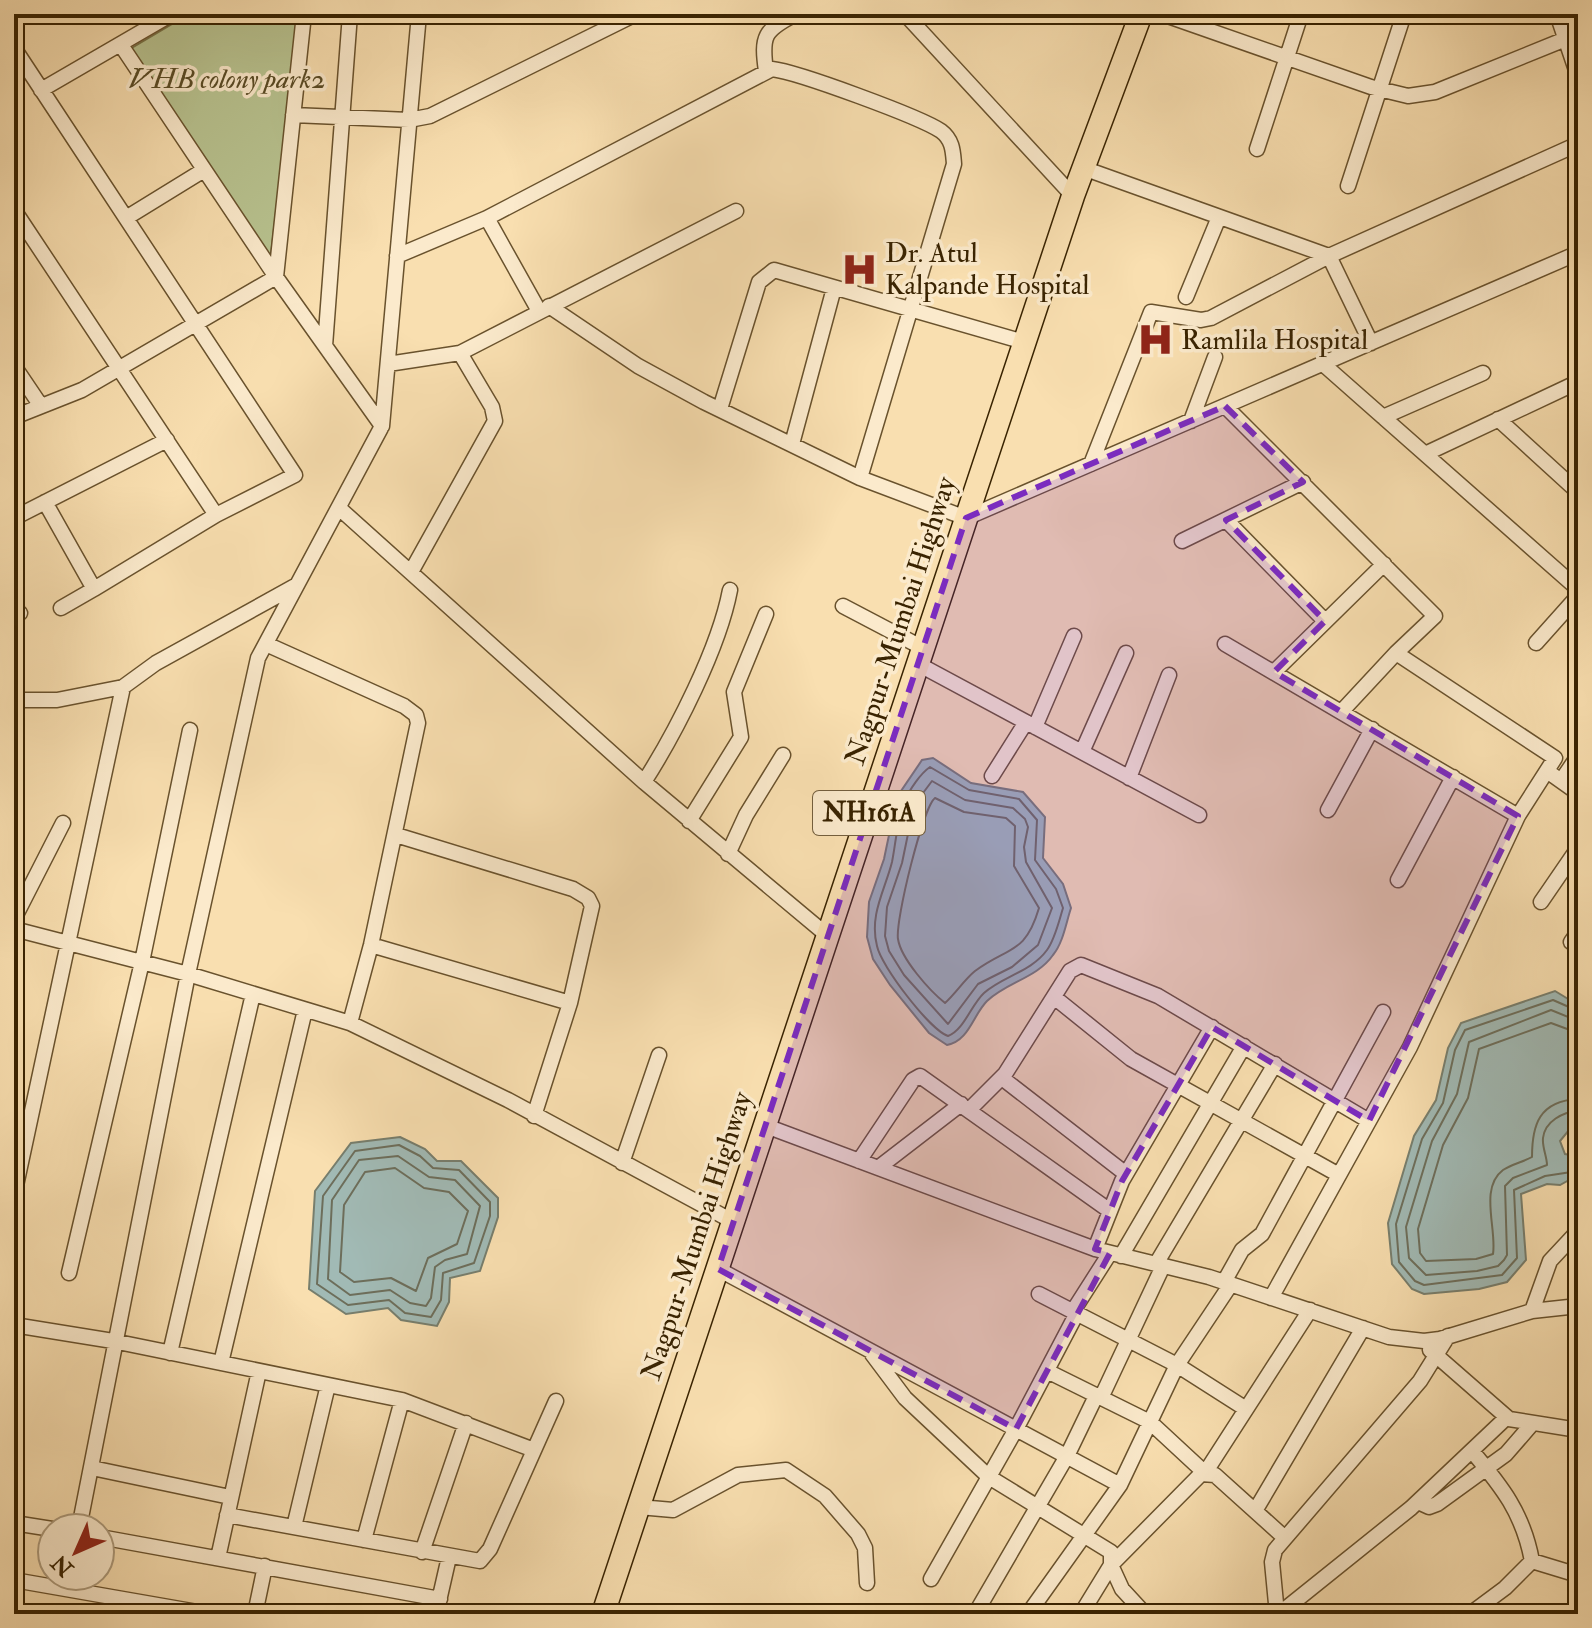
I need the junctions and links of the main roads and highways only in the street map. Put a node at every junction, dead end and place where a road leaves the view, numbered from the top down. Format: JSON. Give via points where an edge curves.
{"nodes":[{"id":1,"x":1141,"y":14,"type":"edge"},
{"id":2,"x":603,"y":1614,"type":"edge"}],
"edges":[{"from":1,"to":2,"type":"highway","name":"Nagpur-Mumbai Highway","number":"NH161A","via":[[1073,196]]}]}
